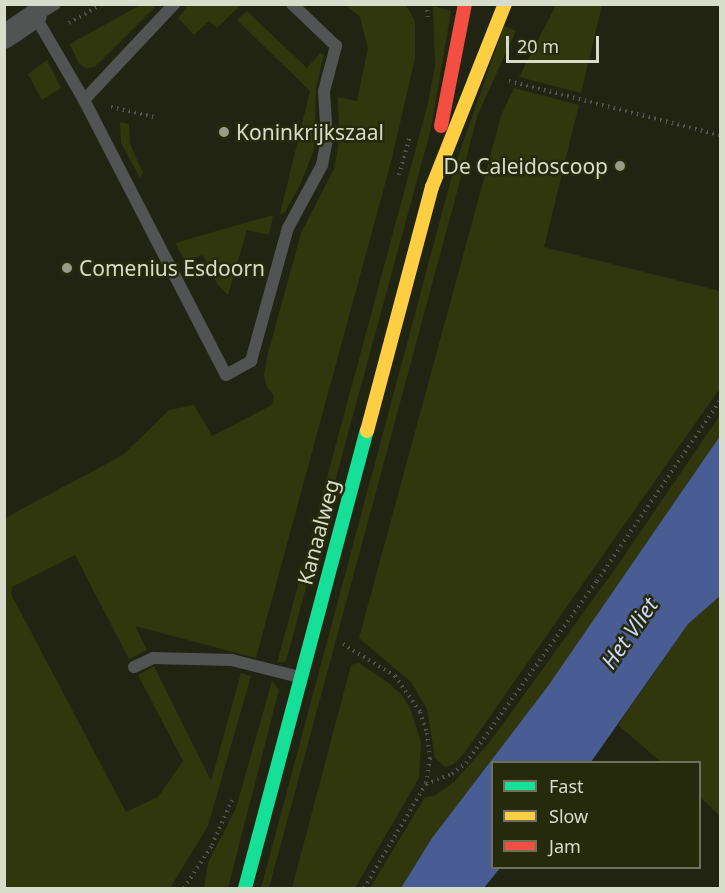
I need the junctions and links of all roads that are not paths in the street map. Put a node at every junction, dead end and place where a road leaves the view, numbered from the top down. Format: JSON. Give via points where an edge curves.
{"nodes":[{"id":1,"x":174,"y":4,"type":"edge"},
{"id":2,"x":292,"y":4,"type":"edge"},
{"id":3,"x":465,"y":4,"type":"edge"},
{"id":4,"x":505,"y":4,"type":"edge"},
{"id":5,"x":45,"y":10,"type":"edge"},
{"id":6,"x":4,"y":37,"type":"edge"},
{"id":7,"x":84,"y":100,"type":"junction"},
{"id":8,"x":432,"y":187,"type":"junction"},
{"id":9,"x":134,"y":667,"type":"dead end"},
{"id":10,"x":300,"y":678,"type":"junction"},
{"id":11,"x":245,"y":888,"type":"edge"}],
"edges":[{"from":1,"to":7,"type":"lane"},
{"from":2,"to":7,"type":"lane","via":[[336,46],[324,91],[327,139],[322,165],[288,228],[251,361],[226,375]]},
{"from":3,"to":8,"type":"main road","name":"Kanaalweg"},
{"from":4,"to":8,"type":"main road","name":"Kanaalweg"},
{"from":5,"to":6,"type":"street"},
{"from":5,"to":7,"type":"lane","via":[[59,53]]},
{"from":8,"to":10,"type":"main road","name":"Kanaalweg"},
{"from":9,"to":10,"type":"lane","via":[[153,658],[232,660]]},
{"from":10,"to":11,"type":"main road","name":"Kanaalweg"}]}
